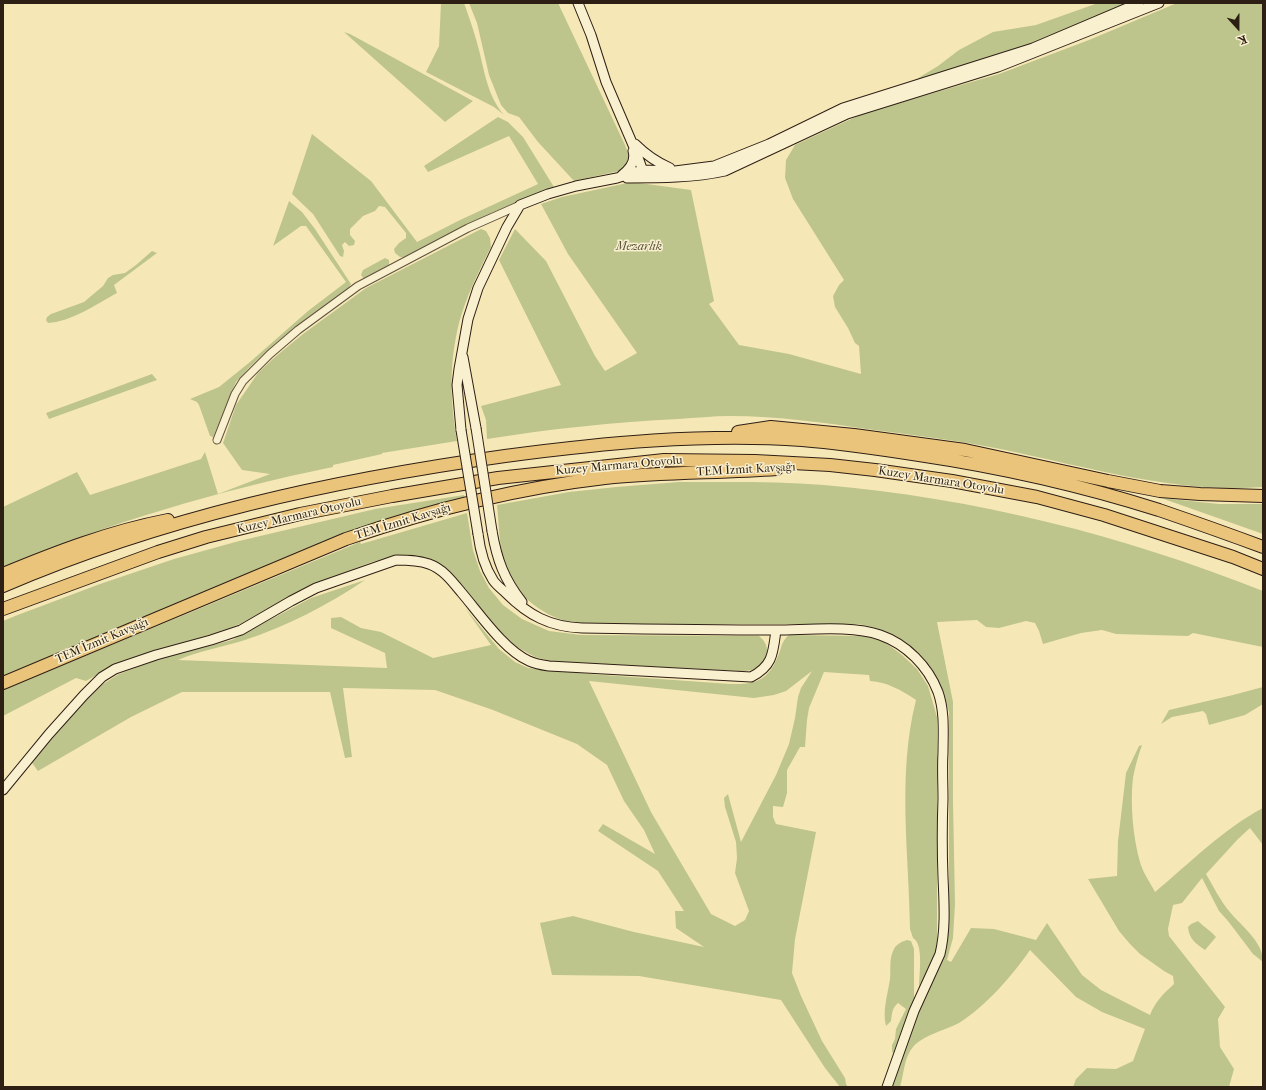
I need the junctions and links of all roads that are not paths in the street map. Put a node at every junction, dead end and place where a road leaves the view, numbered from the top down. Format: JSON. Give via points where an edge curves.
{"nodes":[{"id":1,"x":578,"y":3,"type":"edge"},
{"id":2,"x":1139,"y":3,"type":"edge"},
{"id":3,"x":1159,"y":3,"type":"edge"},
{"id":4,"x":630,"y":139,"type":"junction"},
{"id":5,"x":675,"y":171,"type":"junction"},
{"id":6,"x":644,"y":174,"type":"junction"},
{"id":7,"x":617,"y":178,"type":"junction"},
{"id":8,"x":520,"y":205,"type":"junction"},
{"id":9,"x":462,"y":349,"type":"junction"},
{"id":10,"x":687,"y":438,"type":"junction"},
{"id":11,"x":217,"y":440,"type":"dead end"},
{"id":12,"x":830,"y":465,"type":"junction"},
{"id":13,"x":281,"y":496,"type":"junction"},
{"id":14,"x":1263,"y":496,"type":"edge"},
{"id":15,"x":1263,"y":547,"type":"edge"},
{"id":16,"x":1263,"y":571,"type":"edge"},
{"id":17,"x":3,"y":574,"type":"edge"},
{"id":18,"x":3,"y":586,"type":"edge"},
{"id":19,"x":3,"y":609,"type":"edge"},
{"id":20,"x":530,"y":613,"type":"junction"},
{"id":21,"x":776,"y":630,"type":"junction"},
{"id":22,"x":3,"y":683,"type":"edge"},
{"id":23,"x":3,"y":790,"type":"edge"},
{"id":24,"x":887,"y":1087,"type":"edge"}],
"edges":[{"from":1,"to":4,"type":"street","via":[[606,82]]},
{"from":2,"to":5,"type":"street","via":[[1033,48],[843,108],[769,144],[714,166]]},
{"from":3,"to":6,"type":"street","via":[[998,68],[847,114],[725,171],[709,174]]},
{"from":4,"to":5,"type":"street","via":[[660,164]]},
{"from":4,"to":6,"type":"street"},
{"from":4,"to":7,"type":"street","via":[[634,160],[631,167]]},
{"from":5,"to":6,"type":"street"},
{"from":6,"to":7,"type":"street"},
{"from":7,"to":8,"type":"street","via":[[576,186]]},
{"from":8,"to":9,"type":"street","via":[[478,288]]},
{"from":8,"to":11,"type":"street","via":[[468,228],[358,286],[298,330],[243,381],[235,394]]},
{"from":9,"to":20,"type":"street","bridge":true,"via":[[495,550],[502,571]]},
{"from":9,"to":20,"type":"street","bridge":true,"via":[[457,385],[461,430],[480,549],[494,581]]},
{"from":10,"to":13,"type":"highway","name":"Kuzey Marmara Otoyolu","via":[[556,449],[449,464]]},
{"from":10,"to":14,"type":"highway","via":[[771,427],[854,434],[965,450],[1160,491]]},
{"from":10,"to":15,"type":"highway","name":"Kuzey Marmara Otoyolu","via":[[804,440],[957,460],[1027,474],[1105,494]]},
{"from":12,"to":16,"type":"highway","name":"Kuzey Marmara Otoyolu","via":[[952,481],[1037,497],[1104,515],[1233,557]]},
{"from":12,"to":19,"type":"highway","name":"Kuzey Marmara Otoyolu","via":[[664,460],[498,478],[436,488],[331,507],[206,537]]},
{"from":12,"to":22,"type":"highway","name":"TEM İzmit Kavşağı","via":[[606,478],[516,492],[461,504],[346,539]]},
{"from":13,"to":17,"type":"highway","via":[[135,526]]},
{"from":13,"to":18,"type":"highway","name":"Kuzey Marmara Otoyolu","via":[[164,528]]},
{"from":20,"to":21,"type":"street","via":[[568,628]]},
{"from":21,"to":23,"type":"street","via":[[772,658],[763,670],[750,677],[537,664],[510,648],[440,569],[420,561],[396,560],[316,588],[235,632],[115,669],[84,694]]},
{"from":21,"to":24,"type":"street","via":[[863,630],[891,639],[919,662],[932,681],[941,703],[944,726],[942,946],[914,1011]]}]}
